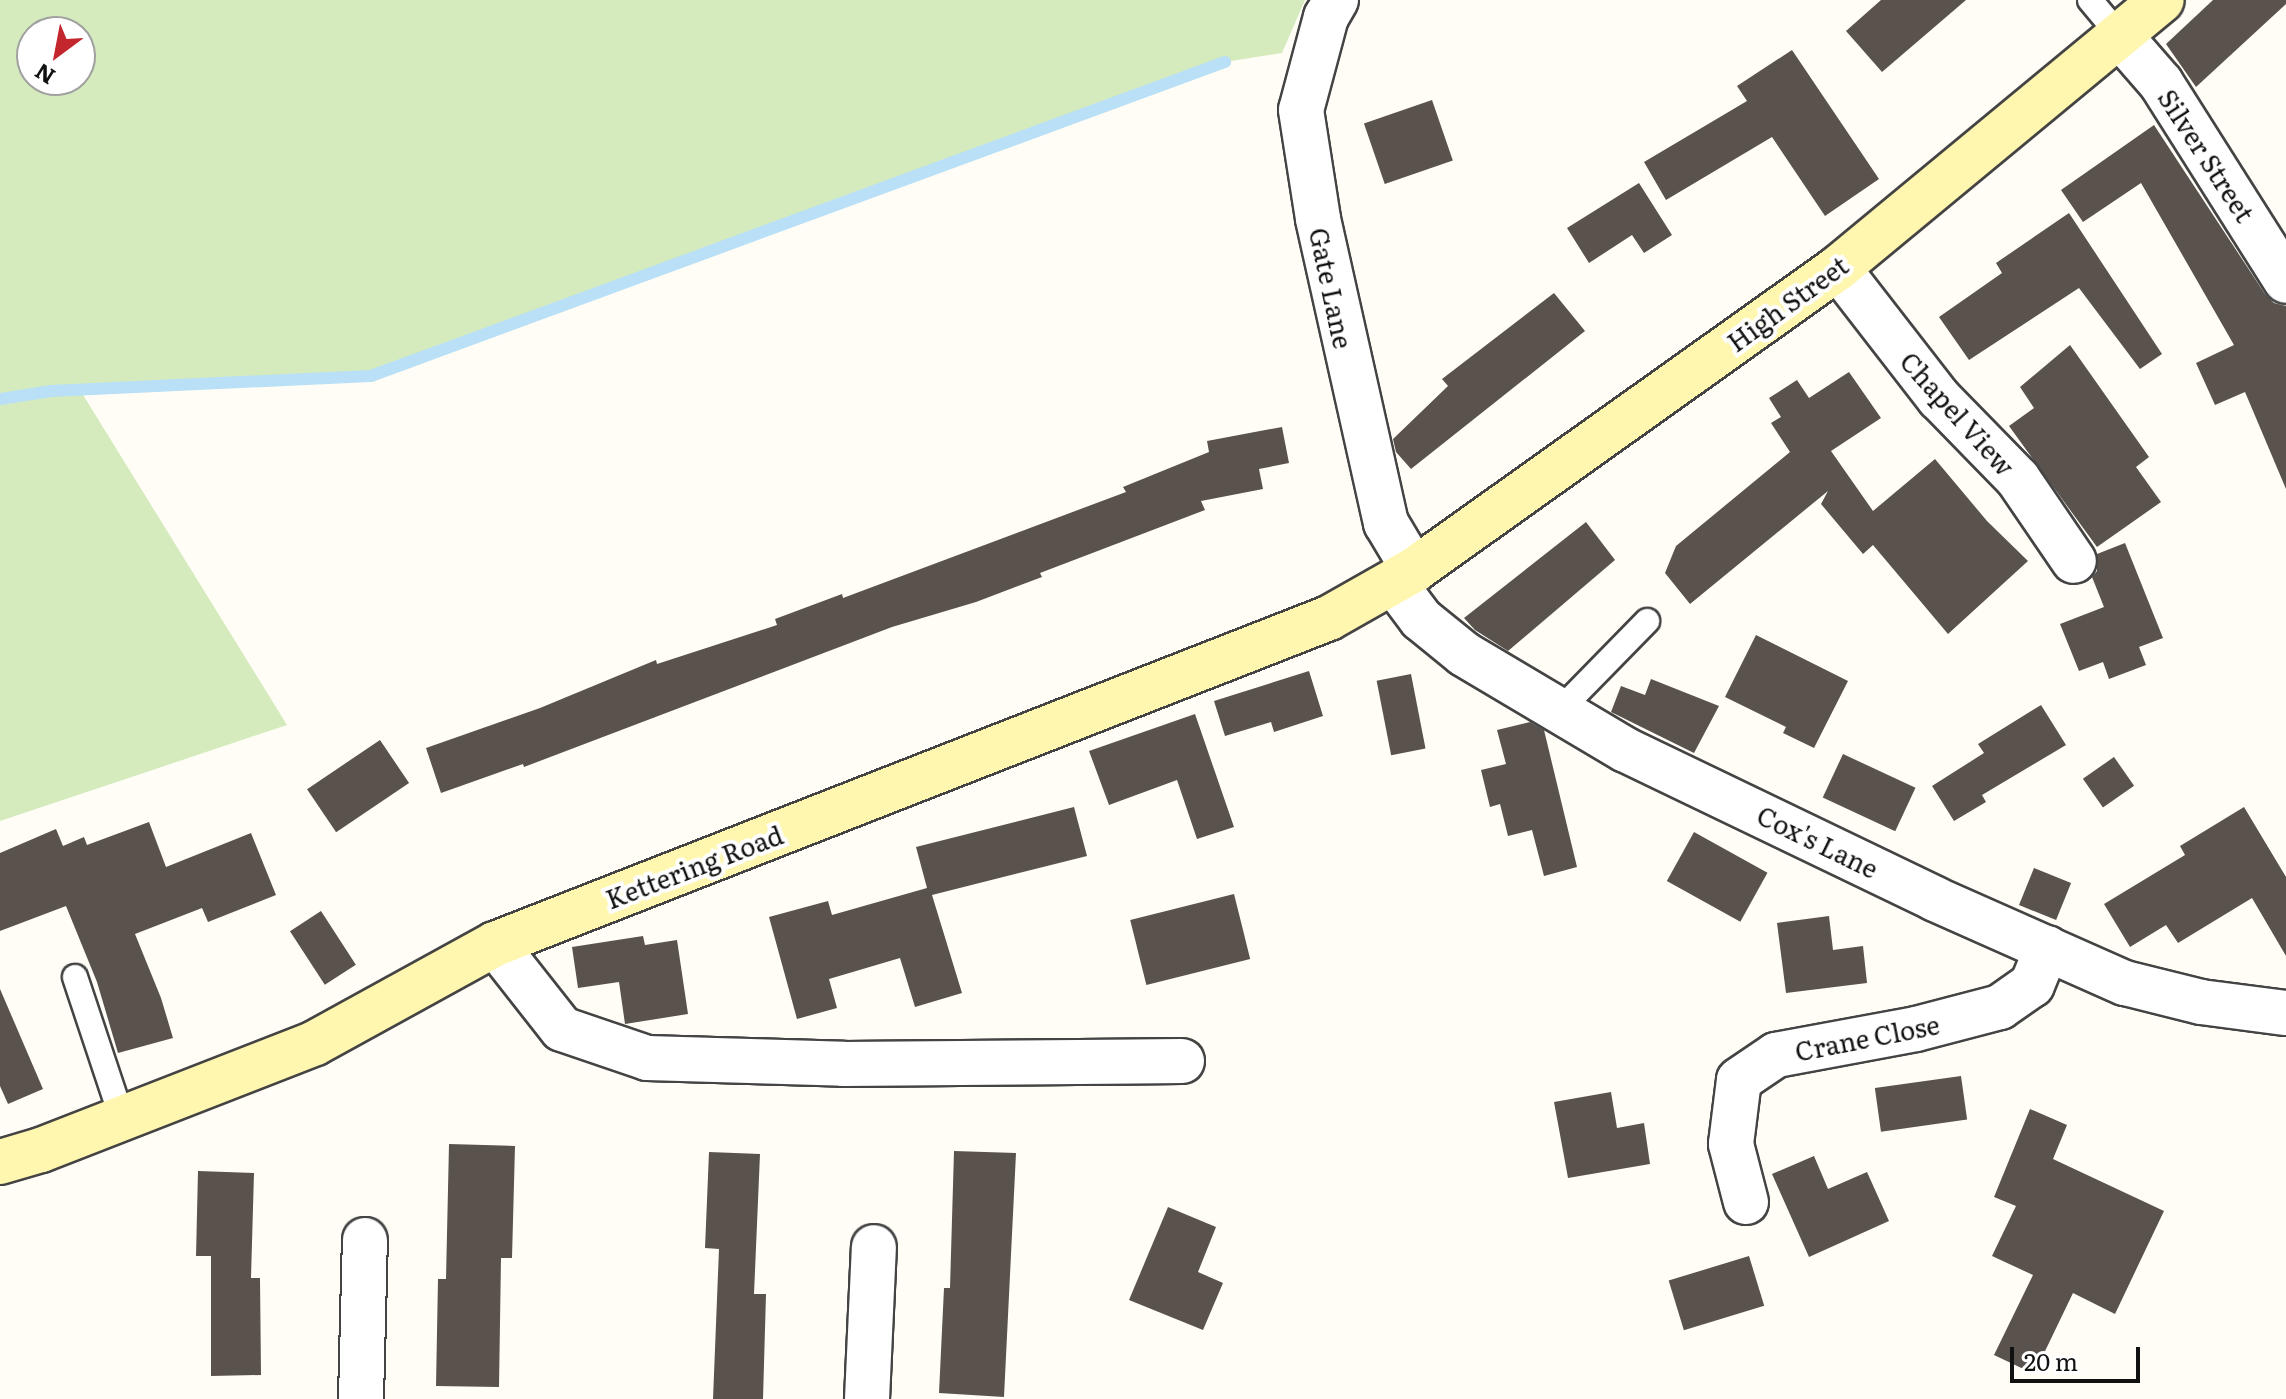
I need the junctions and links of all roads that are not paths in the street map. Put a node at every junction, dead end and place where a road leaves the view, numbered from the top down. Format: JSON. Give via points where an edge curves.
{"nodes":[{"id":1,"x":1336,"y":0,"type":"edge"},
{"id":2,"x":2090,"y":0,"type":"edge"},
{"id":3,"x":2162,"y":0,"type":"edge"},
{"id":4,"x":2120,"y":36,"type":"junction"},
{"id":5,"x":1838,"y":268,"type":"junction"},
{"id":6,"x":2286,"y":281,"type":"edge"},
{"id":7,"x":2074,"y":561,"type":"dead end"},
{"id":8,"x":1404,"y":576,"type":"junction"},
{"id":9,"x":1647,"y":621,"type":"dead end"},
{"id":10,"x":1559,"y":711,"type":"junction"},
{"id":11,"x":495,"y":944,"type":"junction"},
{"id":12,"x":2047,"y":948,"type":"junction"},
{"id":13,"x":75,"y":977,"type":"dead end"},
{"id":14,"x":2286,"y":1013,"type":"edge"},
{"id":15,"x":1182,"y":1061,"type":"dead end"},
{"id":16,"x":122,"y":1118,"type":"junction"},
{"id":17,"x":0,"y":1162,"type":"edge"},
{"id":18,"x":1746,"y":1202,"type":"dead end"},
{"id":19,"x":365,"y":1240,"type":"dead end"},
{"id":20,"x":874,"y":1247,"type":"dead end"},
{"id":21,"x":361,"y":1399,"type":"edge"},
{"id":22,"x":867,"y":1399,"type":"edge"}],
"edges":[{"from":1,"to":8,"type":"street","name":"Gate Lane","via":[[1326,17],[1301,110],[1318,219],[1386,523]]},
{"from":2,"to":4,"type":"lane"},
{"from":3,"to":4,"type":"street","name":"High Street"},
{"from":4,"to":5,"type":"street","name":"High Street"},
{"from":4,"to":6,"type":"street","name":"Silver Street","via":[[2161,83]]},
{"from":5,"to":7,"type":"street","name":"Chapel View","via":[[1939,398],[2018,479]]},
{"from":5,"to":8,"type":"street","name":"High Street"},
{"from":8,"to":10,"type":"street","name":"Cox's Lane","via":[[1421,619],[1464,654]]},
{"from":8,"to":11,"type":"street","name":"Kettering Road","via":[[1329,618]]},
{"from":9,"to":10,"type":"lane"},
{"from":10,"to":12,"type":"street","name":"Cox's Lane","via":[[1626,750]]},
{"from":11,"to":15,"type":"street","via":[[562,1029],[647,1058],[844,1064]]},
{"from":11,"to":16,"type":"street","name":"Kettering Road","via":[[315,1043]]},
{"from":12,"to":14,"type":"street","name":"Cox's Lane","via":[[2125,983],[2201,1002]]},
{"from":12,"to":18,"type":"street","name":"Crane Close","via":[[2032,985],[2000,1007],[1776,1055],[1739,1080],[1731,1144]]},
{"from":13,"to":16,"type":"lane"},
{"from":16,"to":17,"type":"street","name":"Kettering Road"},
{"from":19,"to":21,"type":"street"},
{"from":20,"to":22,"type":"street"}]}
